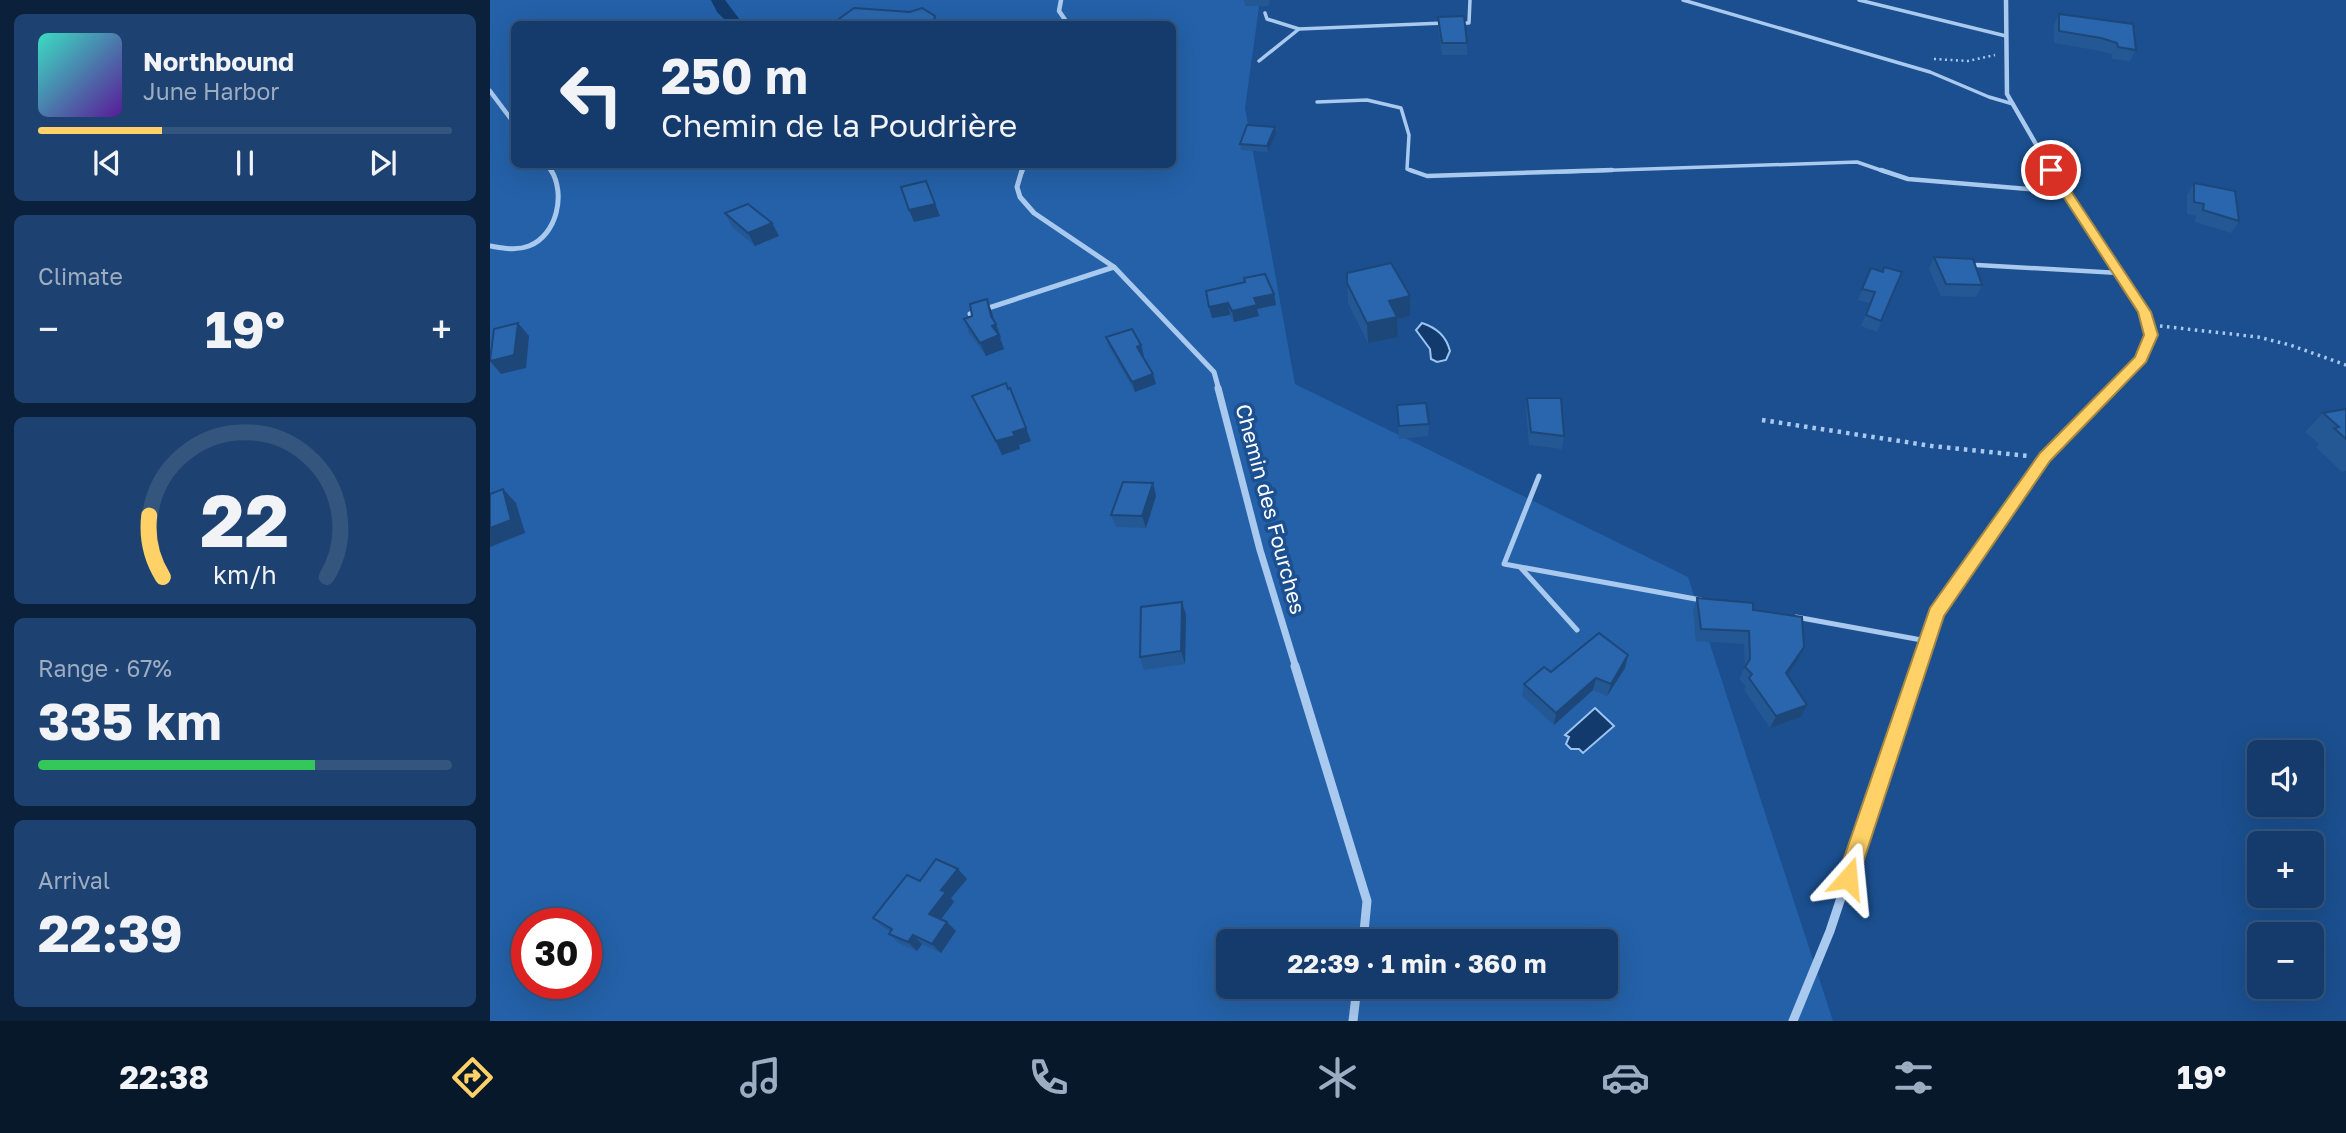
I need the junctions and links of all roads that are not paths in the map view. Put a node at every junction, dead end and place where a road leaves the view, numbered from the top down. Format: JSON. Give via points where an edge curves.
{"nodes":[{"id":1,"x":1061,"y":0,"type":"edge"},
{"id":2,"x":1470,"y":0,"type":"edge"},
{"id":3,"x":1683,"y":0,"type":"edge"},
{"id":4,"x":1859,"y":0,"type":"edge"},
{"id":5,"x":2004,"y":0,"type":"edge"},
{"id":6,"x":1265,"y":13,"type":"dead end"},
{"id":7,"x":1066,"y":21,"type":"edge"},
{"id":8,"x":1299,"y":29,"type":"junction"},
{"id":9,"x":2006,"y":36,"type":"junction"},
{"id":10,"x":1259,"y":61,"type":"dead end"},
{"id":11,"x":490,"y":91,"type":"edge"},
{"id":12,"x":1317,"y":102,"type":"dead end"},
{"id":13,"x":2013,"y":104,"type":"junction"},
{"id":14,"x":511,"y":119,"type":"edge"},
{"id":15,"x":550,"y":168,"type":"edge"},
{"id":16,"x":1023,"y":168,"type":"edge"},
{"id":17,"x":2064,"y":192,"type":"junction"},
{"id":18,"x":490,"y":246,"type":"edge"},
{"id":19,"x":1978,"y":265,"type":"edge"},
{"id":20,"x":1114,"y":267,"type":"junction"},
{"id":21,"x":2119,"y":273,"type":"junction"},
{"id":22,"x":970,"y":314,"type":"edge"},
{"id":23,"x":1539,"y":476,"type":"dead end"},
{"id":24,"x":1520,"y":567,"type":"junction"},
{"id":25,"x":1710,"y":602,"type":"edge"},
{"id":26,"x":1791,"y":617,"type":"edge"},
{"id":27,"x":1577,"y":630,"type":"dead end"},
{"id":28,"x":1927,"y":641,"type":"junction"},
{"id":29,"x":1364,"y":929,"type":"edge"},
{"id":30,"x":1356,"y":999,"type":"edge"},
{"id":31,"x":1353,"y":1021,"type":"edge"},
{"id":32,"x":1793,"y":1021,"type":"edge"}],
"edges":[{"from":1,"to":7,"type":"street","via":[[1059,11]]},
{"from":2,"to":8,"type":"lane","via":[[1469,23]]},
{"from":3,"to":13,"type":"lane","via":[[1930,72]]},
{"from":4,"to":9,"type":"lane"},
{"from":5,"to":9,"type":"street"},
{"from":6,"to":8,"type":"lane","via":[[1266,19]]},
{"from":8,"to":10,"type":"lane"},
{"from":9,"to":13,"type":"street","via":[[2007,94]]},
{"from":11,"to":14,"type":"street"},
{"from":12,"to":17,"type":"lane","via":[[1367,100],[1401,108],[1409,135],[1407,169],[1427,176],[1857,162],[1908,178]]},
{"from":13,"to":17,"type":"street"},
{"from":15,"to":18,"type":"street","via":[[562,197],[549,232],[527,247]]},
{"from":16,"to":20,"type":"street","name":"Chemin des Fourches","via":[[1017,187],[1034,213]]},
{"from":17,"to":21,"type":"street"},
{"from":19,"to":21,"type":"lane"},
{"from":20,"to":22,"type":"street"},
{"from":20,"to":29,"type":"street","name":"Chemin des Fourches","via":[[1214,372],[1260,550],[1367,901]]},
{"from":21,"to":28,"type":"street","via":[[2144,312],[2151,335],[2141,359],[2045,457],[1936,613]]},
{"from":23,"to":24,"type":"lane","via":[[1504,564]]},
{"from":24,"to":25,"type":"lane"},
{"from":24,"to":27,"type":"lane"},
{"from":26,"to":28,"type":"lane"},
{"from":28,"to":32,"type":"street","via":[[1830,931]]},
{"from":30,"to":31,"type":"street"}]}
